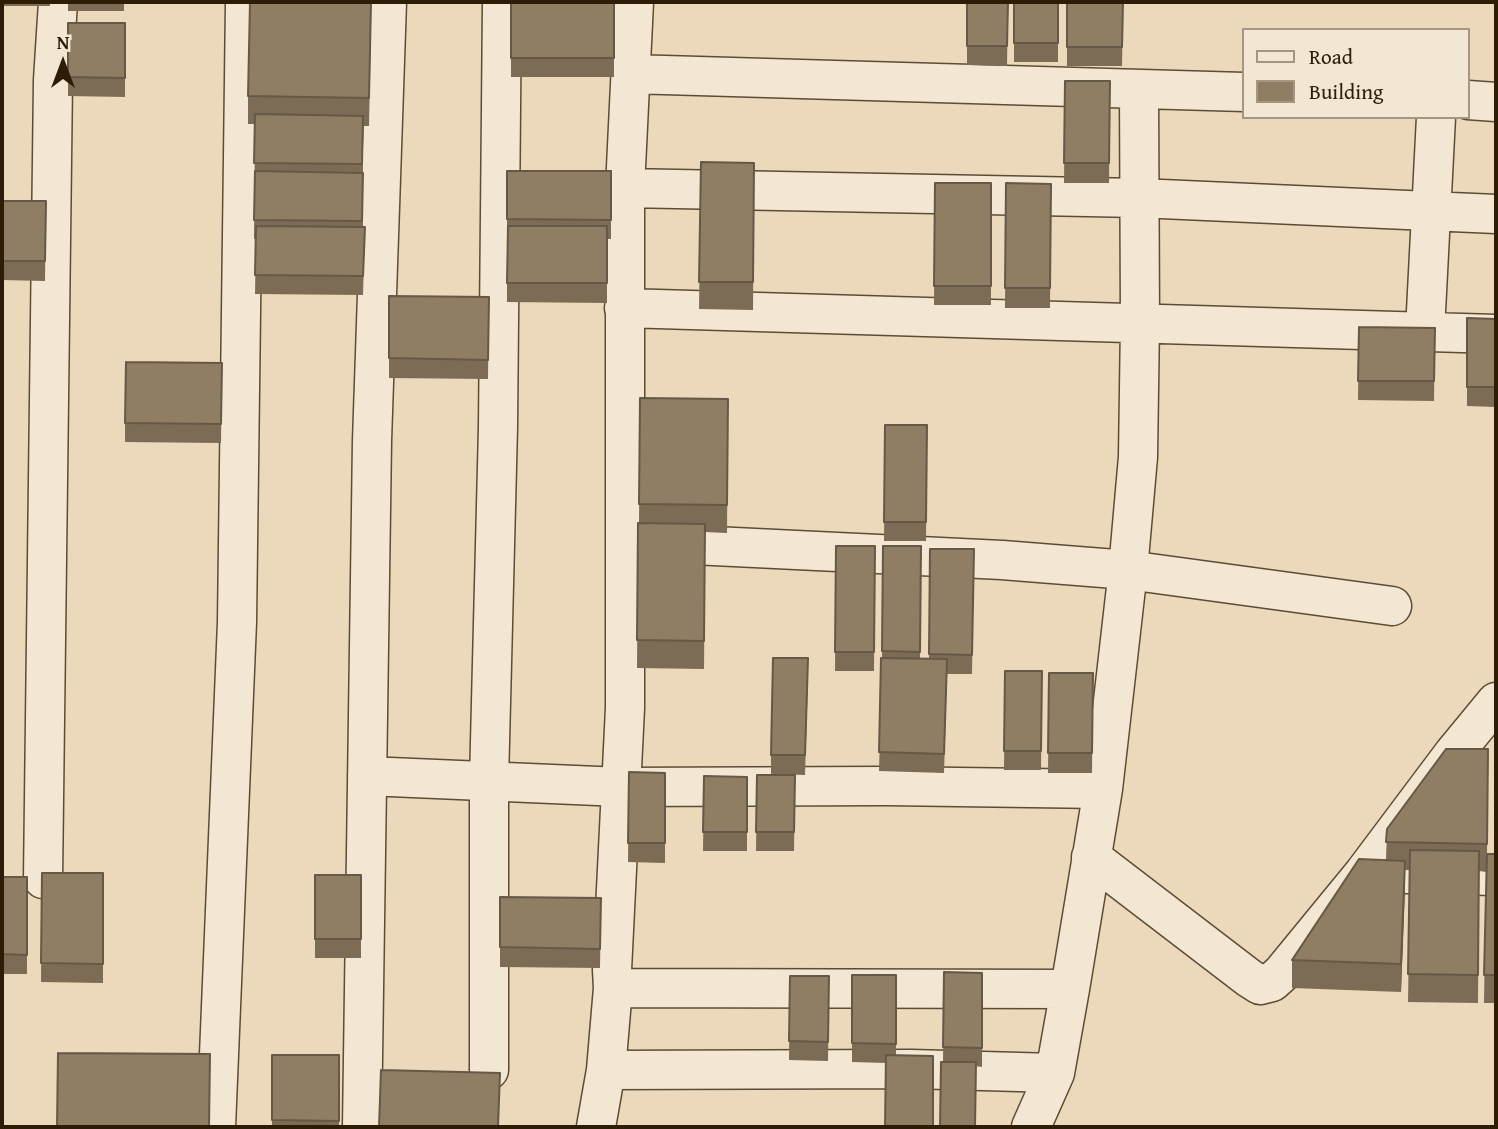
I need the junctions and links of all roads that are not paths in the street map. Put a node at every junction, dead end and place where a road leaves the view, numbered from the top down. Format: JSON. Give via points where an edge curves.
{"nodes":[{"id":1,"x":58,"y":2,"type":"edge"},
{"id":2,"x":245,"y":2,"type":"edge"},
{"id":3,"x":387,"y":2,"type":"edge"},
{"id":4,"x":502,"y":2,"type":"edge"},
{"id":5,"x":634,"y":2,"type":"edge"},
{"id":6,"x":630,"y":74,"type":"junction"},
{"id":7,"x":1139,"y":89,"type":"junction"},
{"id":8,"x":1242,"y":92,"type":"edge"},
{"id":9,"x":1470,"y":100,"type":"edge"},
{"id":10,"x":1496,"y":102,"type":"edge"},
{"id":11,"x":1436,"y":119,"type":"edge"},
{"id":12,"x":625,"y":187,"type":"junction"},
{"id":13,"x":1139,"y":198,"type":"junction"},
{"id":14,"x":1430,"y":211,"type":"junction"},
{"id":15,"x":1496,"y":215,"type":"edge"},
{"id":16,"x":15,"y":216,"type":"edge"},
{"id":17,"x":53,"y":216,"type":"junction"},
{"id":18,"x":624,"y":307,"type":"junction"},
{"id":19,"x":1140,"y":322,"type":"junction"},
{"id":20,"x":1425,"y":331,"type":"junction"},
{"id":21,"x":1496,"y":334,"type":"edge"},
{"id":22,"x":625,"y":542,"type":"junction"},
{"id":23,"x":1128,"y":570,"type":"junction"},
{"id":24,"x":1392,"y":606,"type":"dead end"},
{"id":25,"x":1496,"y":702,"type":"edge"},
{"id":26,"x":367,"y":776,"type":"junction"},
{"id":27,"x":489,"y":782,"type":"junction"},
{"id":28,"x":621,"y":787,"type":"junction"},
{"id":29,"x":1103,"y":789,"type":"junction"},
{"id":30,"x":1091,"y":856,"type":"junction"},
{"id":31,"x":1364,"y":873,"type":"junction"},
{"id":32,"x":1496,"y":876,"type":"edge"},
{"id":33,"x":45,"y":879,"type":"edge"},
{"id":34,"x":613,"y":988,"type":"junction"},
{"id":35,"x":1070,"y":989,"type":"junction"},
{"id":36,"x":489,"y":1070,"type":"edge"},
{"id":37,"x":606,"y":1070,"type":"junction"},
{"id":38,"x":1055,"y":1073,"type":"junction"},
{"id":39,"x":216,"y":1127,"type":"edge"},
{"id":40,"x":362,"y":1127,"type":"edge"},
{"id":41,"x":596,"y":1127,"type":"edge"},
{"id":42,"x":1031,"y":1127,"type":"edge"}],
"edges":[{"from":1,"to":17,"type":"street"},
{"from":2,"to":39,"type":"street","via":[[237,622]]},
{"from":3,"to":26,"type":"street","via":[[372,441]]},
{"from":4,"to":27,"type":"street"},
{"from":5,"to":6,"type":"street"},
{"from":6,"to":7,"type":"street"},
{"from":6,"to":12,"type":"street"},
{"from":7,"to":8,"type":"street"},
{"from":7,"to":13,"type":"street"},
{"from":9,"to":10,"type":"street"},
{"from":11,"to":14,"type":"street"},
{"from":12,"to":13,"type":"street"},
{"from":12,"to":18,"type":"street"},
{"from":13,"to":14,"type":"street"},
{"from":13,"to":19,"type":"street"},
{"from":14,"to":15,"type":"street"},
{"from":14,"to":20,"type":"street"},
{"from":16,"to":17,"type":"street"},
{"from":17,"to":33,"type":"street"},
{"from":18,"to":19,"type":"street"},
{"from":18,"to":22,"type":"street"},
{"from":19,"to":20,"type":"street"},
{"from":19,"to":23,"type":"street","via":[[1138,457]]},
{"from":20,"to":21,"type":"street"},
{"from":22,"to":23,"type":"street","via":[[1002,559]]},
{"from":22,"to":28,"type":"street"},
{"from":23,"to":24,"type":"street"},
{"from":23,"to":29,"type":"street"},
{"from":25,"to":31,"type":"street"},
{"from":26,"to":27,"type":"street"},
{"from":26,"to":40,"type":"street"},
{"from":27,"to":28,"type":"street"},
{"from":27,"to":36,"type":"street"},
{"from":28,"to":29,"type":"street"},
{"from":28,"to":34,"type":"street"},
{"from":29,"to":30,"type":"street"},
{"from":30,"to":31,"type":"street","via":[[1261,985],[1282,973]]},
{"from":30,"to":35,"type":"street"},
{"from":31,"to":32,"type":"street"},
{"from":34,"to":35,"type":"street"},
{"from":34,"to":37,"type":"street"},
{"from":35,"to":38,"type":"street"},
{"from":37,"to":38,"type":"street"},
{"from":37,"to":41,"type":"street"},
{"from":38,"to":42,"type":"street"}]}
